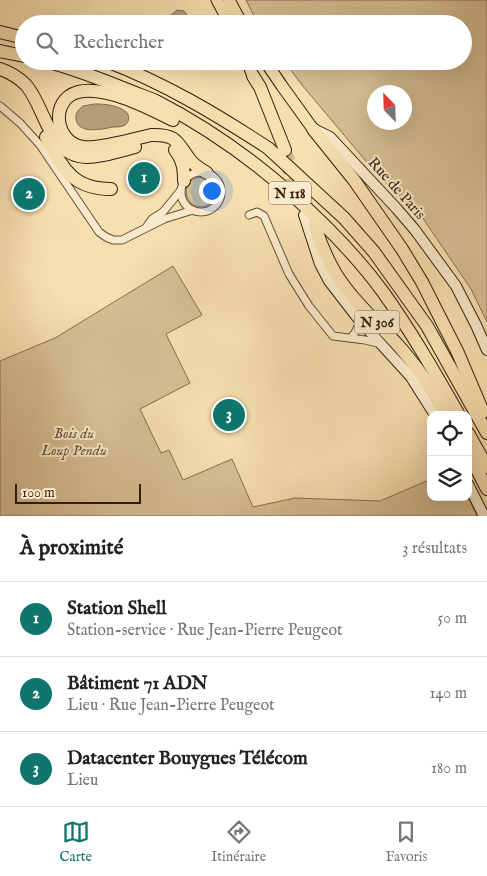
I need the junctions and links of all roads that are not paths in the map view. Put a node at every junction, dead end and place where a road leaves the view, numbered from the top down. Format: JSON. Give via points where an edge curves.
{"nodes":[{"id":1,"x":217,"y":0,"type":"edge"},
{"id":2,"x":229,"y":0,"type":"edge"},
{"id":3,"x":225,"y":15,"type":"edge"},
{"id":4,"x":237,"y":15,"type":"edge"},
{"id":5,"x":0,"y":32,"type":"edge"},
{"id":6,"x":15,"y":36,"type":"edge"},
{"id":7,"x":0,"y":51,"type":"edge"},
{"id":8,"x":15,"y":54,"type":"edge"},
{"id":9,"x":0,"y":69,"type":"edge"},
{"id":10,"x":77,"y":70,"type":"edge"},
{"id":11,"x":127,"y":70,"type":"edge"},
{"id":12,"x":251,"y":70,"type":"edge"},
{"id":13,"x":271,"y":70,"type":"edge"},
{"id":14,"x":0,"y":74,"type":"edge"},
{"id":15,"x":253,"y":76,"type":"joint"},
{"id":16,"x":0,"y":106,"type":"edge"},
{"id":17,"x":313,"y":129,"type":"junction"},
{"id":18,"x":233,"y":147,"type":"junction"},
{"id":19,"x":281,"y":147,"type":"tunnel mouth"},
{"id":20,"x":207,"y":173,"type":"junction"},
{"id":21,"x":182,"y":186,"type":"junction"},
{"id":22,"x":111,"y":189,"type":"dead end"},
{"id":23,"x":193,"y":210,"type":"junction"},
{"id":24,"x":249,"y":215,"type":"dead end"},
{"id":25,"x":304,"y":215,"type":"tunnel mouth"},
{"id":26,"x":315,"y":226,"type":"tunnel mouth"},
{"id":27,"x":145,"y":228,"type":"junction"},
{"id":28,"x":360,"y":320,"type":"junction"},
{"id":29,"x":351,"y":338,"type":"junction"},
{"id":30,"x":382,"y":344,"type":"junction"},
{"id":31,"x":487,"y":350,"type":"edge"},
{"id":32,"x":433,"y":411,"type":"edge"},
{"id":33,"x":445,"y":411,"type":"edge"},
{"id":34,"x":456,"y":411,"type":"edge"},
{"id":35,"x":487,"y":421,"type":"edge"},
{"id":36,"x":487,"y":433,"type":"edge"},
{"id":37,"x":472,"y":440,"type":"edge"},
{"id":38,"x":470,"y":456,"type":"edge"},
{"id":39,"x":487,"y":468,"type":"edge"},
{"id":40,"x":487,"y":489,"type":"edge"},
{"id":41,"x":472,"y":492,"type":"edge"},
{"id":42,"x":484,"y":516,"type":"edge"}],
"edges":[{"from":1,"to":3,"type":"main road"},
{"from":2,"to":4,"type":"main road"},
{"from":5,"to":6,"type":"highway"},
{"from":7,"to":8,"type":"highway"},
{"from":9,"to":21,"type":"highway","via":[[24,83],[35,97],[53,136],[70,153],[93,156],[154,142],[166,144],[181,160]]},
{"from":10,"to":18,"type":"highway","number":"N 118","via":[[156,101]]},
{"from":11,"to":36,"type":"highway","number":"N 118","via":[[168,88],[268,148],[338,212],[374,252],[427,326]]},
{"from":12,"to":15,"type":"main road"},
{"from":13,"to":17,"type":"main road","name":"Rue de Paris"},
{"from":14,"to":22,"type":"highway","via":[[24,95],[53,150],[70,174],[90,187]]},
{"from":15,"to":19,"type":"highway"},
{"from":16,"to":27,"type":"street","via":[[40,145],[99,232],[113,240],[122,240]]},
{"from":17,"to":31,"type":"street","name":"Rue de Paris","via":[[330,137],[415,230],[456,286]]},
{"from":17,"to":35,"type":"highway","via":[[354,180],[422,282],[458,353]]},
{"from":18,"to":20,"type":"highway","via":[[106,92],[78,92],[66,99],[59,111],[59,126],[65,137],[76,145],[91,147],[151,135],[165,136],[176,140],[195,165]]},
{"from":18,"to":34,"type":"highway","number":"N 118","via":[[318,218],[352,254],[413,336]]},
{"from":20,"to":21,"type":"street","via":[[188,176]]},
{"from":20,"to":23,"type":"street","via":[[220,187],[218,200],[215,206],[204,211]]},
{"from":21,"to":23,"type":"street","via":[[181,196]]},
{"from":21,"to":27,"type":"street","via":[[163,212]]},
{"from":23,"to":27,"type":"street"},
{"from":24,"to":29,"type":"street","via":[[257,212],[264,216],[289,274],[333,336]]},
{"from":25,"to":28,"type":"street","via":[[329,281]]},
{"from":26,"to":33,"type":"highway","number":"N 306","via":[[337,276],[405,353]]},
{"from":28,"to":29,"type":"street"},
{"from":28,"to":30,"type":"street"},
{"from":29,"to":30,"type":"street"},
{"from":30,"to":32,"type":"street","via":[[412,377]]},
{"from":37,"to":39,"type":"highway"},
{"from":38,"to":40,"type":"highway"},
{"from":41,"to":42,"type":"street"}]}
